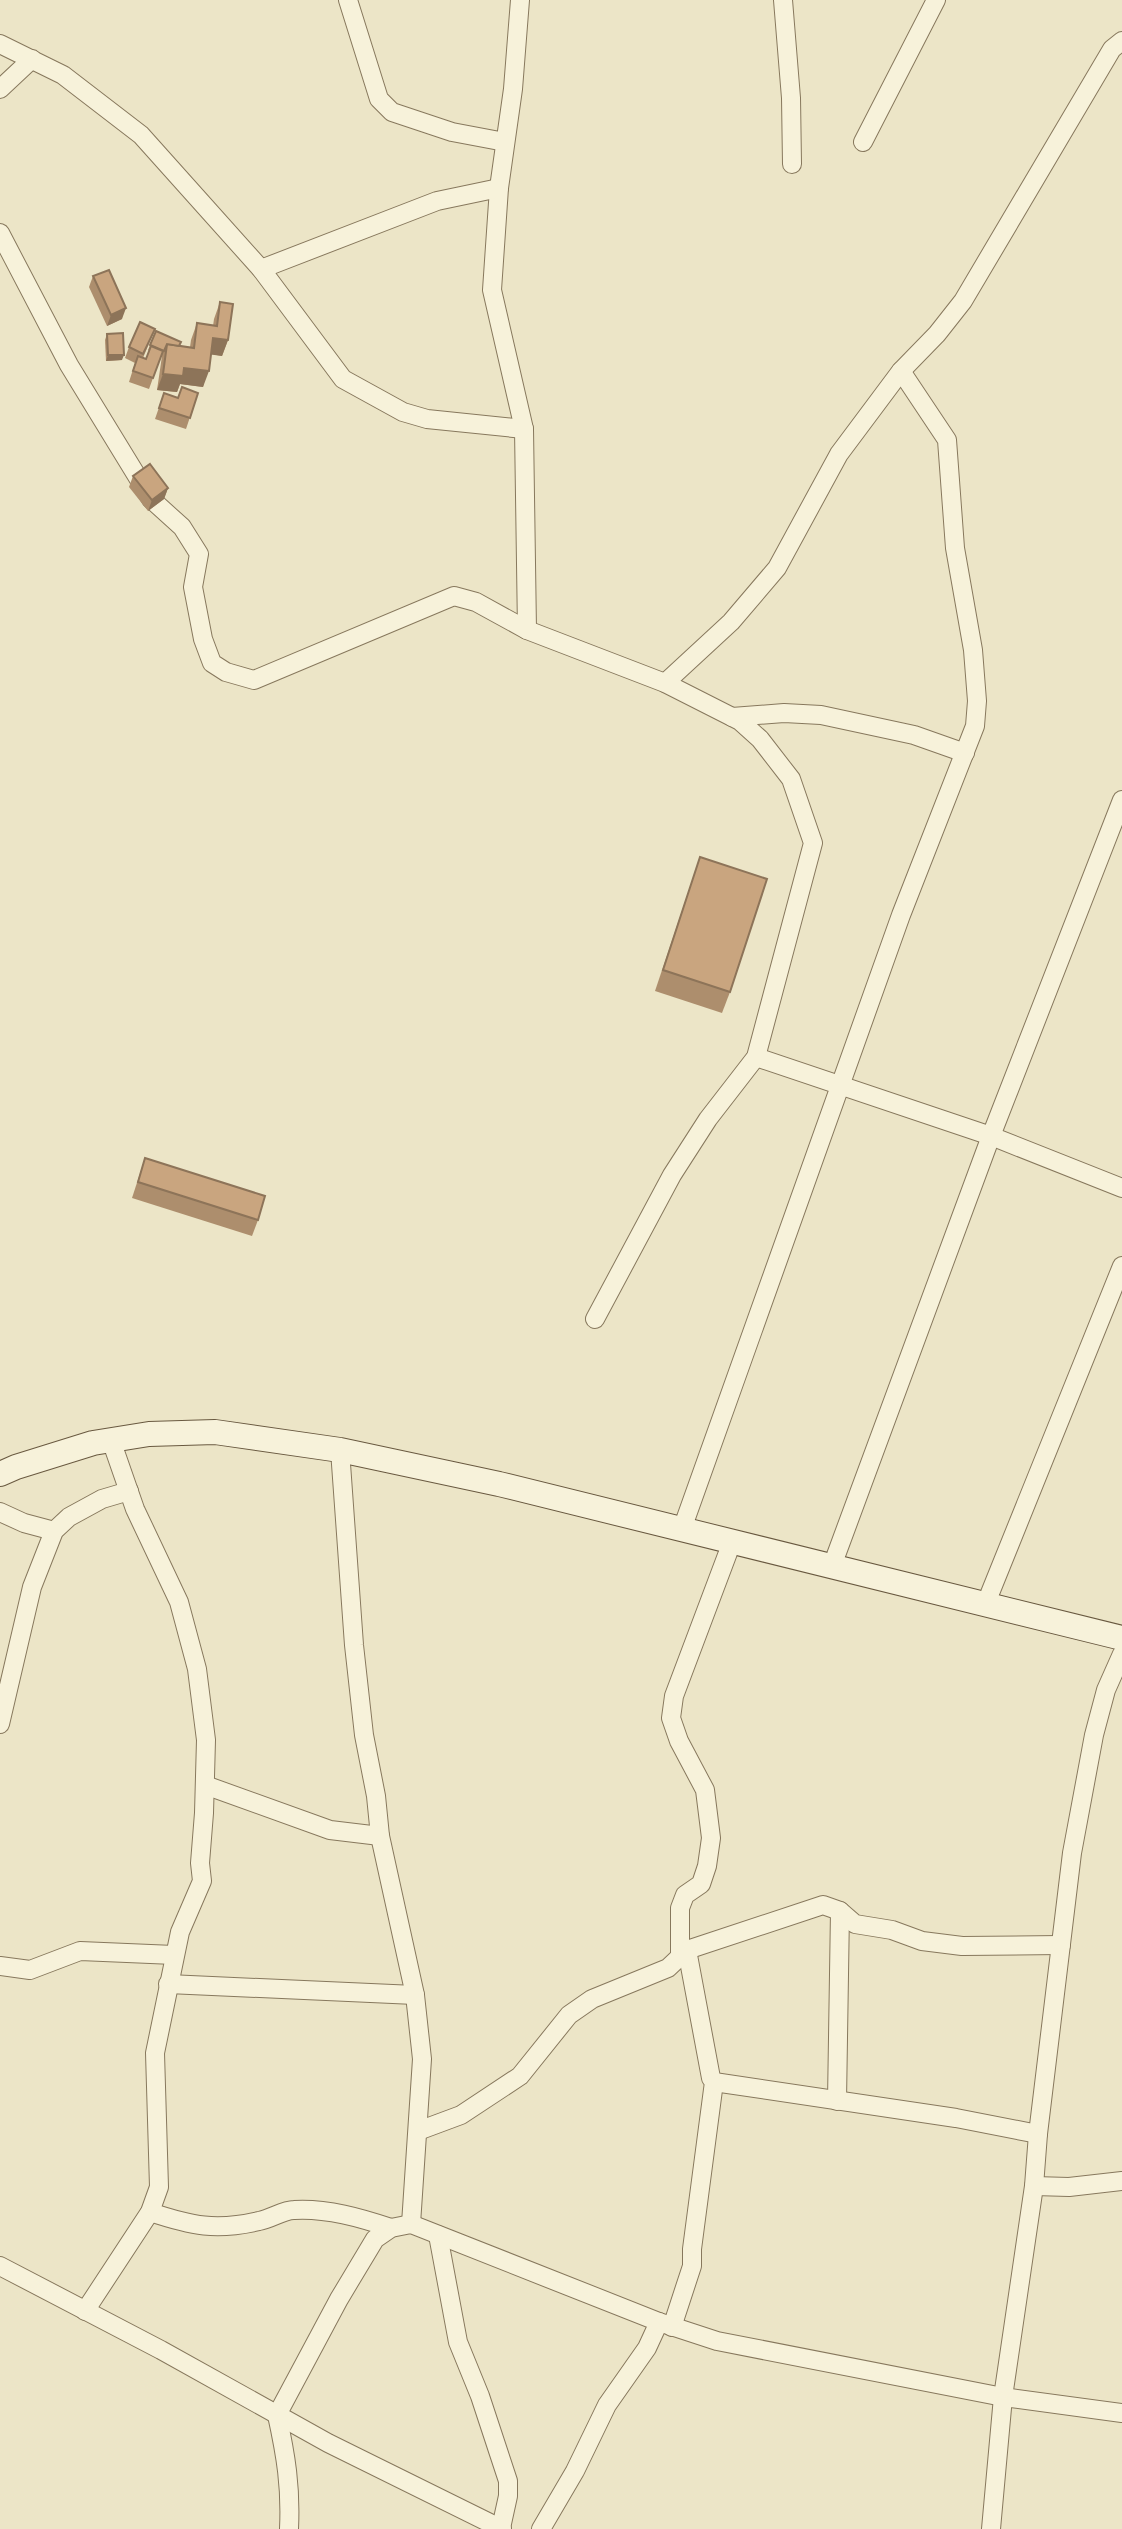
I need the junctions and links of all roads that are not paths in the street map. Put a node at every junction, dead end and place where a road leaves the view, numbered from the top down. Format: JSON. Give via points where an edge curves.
{"nodes":[{"id":1,"x":348,"y":0,"type":"edge"},
{"id":2,"x":520,"y":0,"type":"edge"},
{"id":3,"x":783,"y":0,"type":"edge"},
{"id":4,"x":936,"y":0,"type":"edge"},
{"id":5,"x":1122,"y":41,"type":"edge"},
{"id":6,"x":0,"y":44,"type":"edge"},
{"id":7,"x":32,"y":59,"type":"junction"},
{"id":8,"x":0,"y":89,"type":"edge"},
{"id":9,"x":505,"y":142,"type":"junction"},
{"id":10,"x":863,"y":142,"type":"dead end"},
{"id":11,"x":792,"y":164,"type":"dead end"},
{"id":12,"x":499,"y":188,"type":"junction"},
{"id":13,"x":0,"y":233,"type":"edge"},
{"id":14,"x":261,"y":269,"type":"junction"},
{"id":15,"x":901,"y":371,"type":"junction"},
{"id":16,"x":524,"y":429,"type":"junction"},
{"id":17,"x":527,"y":630,"type":"junction"},
{"id":18,"x":665,"y":683,"type":"junction"},
{"id":19,"x":732,"y":717,"type":"junction"},
{"id":20,"x":965,"y":753,"type":"junction"},
{"id":21,"x":1122,"y":800,"type":"edge"},
{"id":22,"x":756,"y":1057,"type":"junction"},
{"id":23,"x":842,"y":1085,"type":"junction"},
{"id":24,"x":991,"y":1136,"type":"junction"},
{"id":25,"x":1122,"y":1188,"type":"edge"},
{"id":26,"x":1122,"y":1266,"type":"edge"},
{"id":27,"x":595,"y":1319,"type":"dead end"},
{"id":28,"x":111,"y":1440,"type":"junction"},
{"id":29,"x":340,"y":1450,"type":"junction"},
{"id":30,"x":0,"y":1474,"type":"edge"},
{"id":31,"x":129,"y":1491,"type":"junction"},
{"id":32,"x":0,"y":1512,"type":"edge"},
{"id":33,"x":682,"y":1529,"type":"junction"},
{"id":34,"x":54,"y":1531,"type":"junction"},
{"id":35,"x":732,"y":1542,"type":"junction"},
{"id":36,"x":832,"y":1566,"type":"junction"},
{"id":37,"x":986,"y":1603,"type":"junction"},
{"id":38,"x":1122,"y":1638,"type":"edge"},
{"id":39,"x":1122,"y":1654,"type":"edge"},
{"id":40,"x":0,"y":1724,"type":"edge"},
{"id":41,"x":205,"y":1785,"type":"junction"},
{"id":42,"x":380,"y":1836,"type":"junction"},
{"id":43,"x":840,"y":1911,"type":"junction"},
{"id":44,"x":1061,"y":1945,"type":"junction"},
{"id":45,"x":684,"y":1954,"type":"junction"},
{"id":46,"x":174,"y":1955,"type":"junction"},
{"id":47,"x":0,"y":1966,"type":"edge"},
{"id":48,"x":168,"y":1984,"type":"junction"},
{"id":49,"x":415,"y":1995,"type":"junction"},
{"id":50,"x":714,"y":2082,"type":"junction"},
{"id":51,"x":837,"y":2101,"type":"junction"},
{"id":52,"x":418,"y":2131,"type":"junction"},
{"id":53,"x":1038,"y":2134,"type":"junction"},
{"id":54,"x":1122,"y":2181,"type":"edge"},
{"id":55,"x":1034,"y":2186,"type":"junction"},
{"id":56,"x":150,"y":2212,"type":"junction"},
{"id":57,"x":411,"y":2224,"type":"junction"},
{"id":58,"x":391,"y":2228,"type":"junction"},
{"id":59,"x":438,"y":2235,"type":"junction"},
{"id":60,"x":0,"y":2266,"type":"edge"},
{"id":61,"x":85,"y":2311,"type":"junction"},
{"id":62,"x":666,"y":2324,"type":"junction"},
{"id":63,"x":1003,"y":2397,"type":"junction"},
{"id":64,"x":1122,"y":2413,"type":"edge"},
{"id":65,"x":277,"y":2415,"type":"junction"},
{"id":66,"x":289,"y":2529,"type":"edge"},
{"id":67,"x":501,"y":2529,"type":"edge"},
{"id":68,"x":541,"y":2529,"type":"edge"},
{"id":69,"x":991,"y":2529,"type":"edge"}],
"edges":[{"from":1,"to":9,"type":"street","via":[[379,99],[392,112]]},
{"from":2,"to":9,"type":"street"},
{"from":3,"to":11,"type":"street"},
{"from":4,"to":10,"type":"street"},
{"from":5,"to":15,"type":"street","via":[[1078,103],[963,301]]},
{"from":6,"to":7,"type":"street"},
{"from":7,"to":8,"type":"street"},
{"from":7,"to":14,"type":"street","via":[[63,75],[141,135]]},
{"from":9,"to":12,"type":"street"},
{"from":12,"to":14,"type":"street","via":[[437,201]]},
{"from":12,"to":16,"type":"street","via":[[492,290]]},
{"from":13,"to":17,"type":"street","via":[[69,365],[151,499],[182,527],[199,554],[193,587],[212,663],[254,680],[454,596]]},
{"from":14,"to":16,"type":"street","via":[[343,379],[427,419]]},
{"from":15,"to":18,"type":"street","via":[[839,454],[777,568],[731,622]]},
{"from":15,"to":20,"type":"street","via":[[947,440],[955,548],[977,701]]},
{"from":16,"to":17,"type":"street"},
{"from":17,"to":18,"type":"street"},
{"from":18,"to":19,"type":"street"},
{"from":19,"to":20,"type":"street","via":[[821,715],[914,735]]},
{"from":19,"to":22,"type":"street","via":[[760,739],[791,779],[813,843]]},
{"from":20,"to":23,"type":"street"},
{"from":21,"to":24,"type":"street"},
{"from":22,"to":23,"type":"street"},
{"from":22,"to":27,"type":"street","via":[[672,1175]]},
{"from":23,"to":24,"type":"street"},
{"from":23,"to":33,"type":"street"},
{"from":24,"to":25,"type":"street"},
{"from":24,"to":36,"type":"street"},
{"from":26,"to":37,"type":"street"},
{"from":28,"to":29,"type":"main road","via":[[215,1432]]},
{"from":28,"to":30,"type":"main road"},
{"from":28,"to":31,"type":"street"},
{"from":29,"to":33,"type":"main road"},
{"from":29,"to":42,"type":"street","via":[[354,1645]]},
{"from":31,"to":34,"type":"street","via":[[102,1499]]},
{"from":31,"to":41,"type":"street","via":[[179,1602],[197,1669],[206,1740]]},
{"from":32,"to":34,"type":"street"},
{"from":33,"to":35,"type":"main road"},
{"from":34,"to":40,"type":"street","via":[[32,1587]]},
{"from":35,"to":36,"type":"main road"},
{"from":35,"to":45,"type":"street","via":[[674,1696],[671,1718],[705,1790],[711,1838],[701,1884],[685,1895],[680,1908]]},
{"from":36,"to":37,"type":"main road"},
{"from":37,"to":38,"type":"main road"},
{"from":39,"to":44,"type":"street","via":[[1094,1735]]},
{"from":41,"to":42,"type":"street","via":[[330,1830]]},
{"from":41,"to":46,"type":"street","via":[[202,1881]]},
{"from":42,"to":49,"type":"street"},
{"from":43,"to":44,"type":"street","via":[[855,1924],[922,1941]]},
{"from":43,"to":45,"type":"street","via":[[823,1905]]},
{"from":43,"to":51,"type":"street"},
{"from":44,"to":53,"type":"street"},
{"from":45,"to":50,"type":"street"},
{"from":45,"to":52,"type":"street","via":[[668,1968],[592,1999],[569,2015],[520,2076],[461,2115]]},
{"from":46,"to":47,"type":"street","via":[[80,1951],[30,1970]]},
{"from":46,"to":48,"type":"street"},
{"from":48,"to":49,"type":"street"},
{"from":48,"to":56,"type":"street","via":[[155,2053],[159,2187]]},
{"from":49,"to":52,"type":"street","via":[[422,2059]]},
{"from":50,"to":51,"type":"street"},
{"from":50,"to":62,"type":"street","via":[[692,2266]]},
{"from":51,"to":53,"type":"street"},
{"from":52,"to":57,"type":"street"},
{"from":53,"to":55,"type":"street"},
{"from":54,"to":55,"type":"street"},
{"from":55,"to":63,"type":"street"},
{"from":56,"to":58,"type":"street","via":[[206,2228],[265,2220],[292,2209],[360,2217]]},
{"from":56,"to":61,"type":"street"},
{"from":57,"to":58,"type":"street"},
{"from":57,"to":59,"type":"street"},
{"from":58,"to":65,"type":"street","via":[[375,2239]]},
{"from":59,"to":62,"type":"street"},
{"from":59,"to":67,"type":"street","via":[[458,2342],[508,2481]]},
{"from":60,"to":61,"type":"street"},
{"from":61,"to":65,"type":"street"},
{"from":62,"to":63,"type":"street","via":[[717,2341]]},
{"from":62,"to":68,"type":"street","via":[[607,2405]]},
{"from":63,"to":64,"type":"street"},
{"from":63,"to":69,"type":"street"},
{"from":65,"to":66,"type":"street","via":[[291,2492]]},
{"from":65,"to":67,"type":"street"}]}
